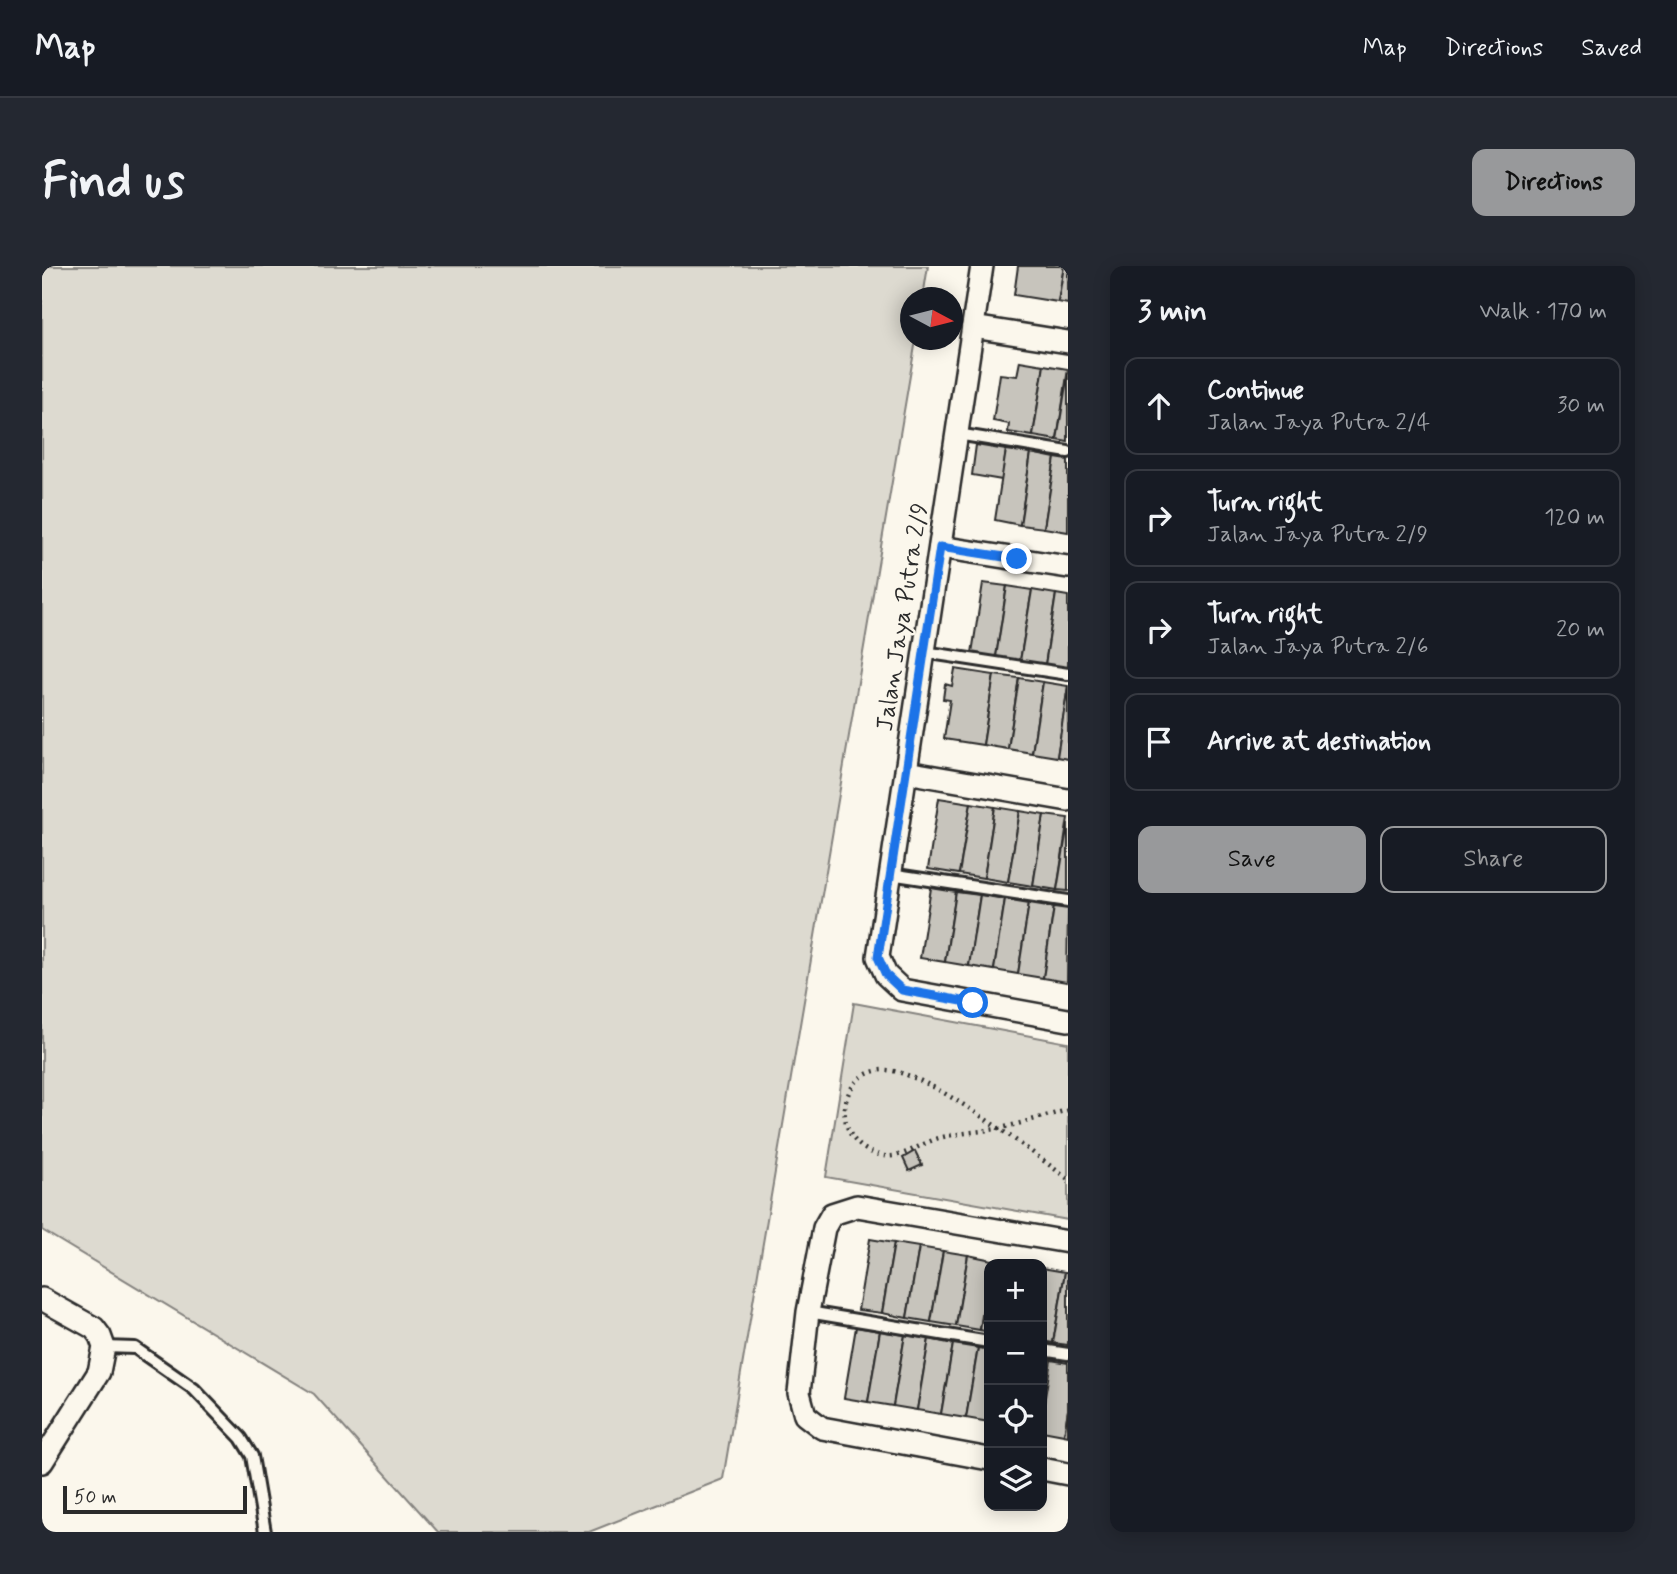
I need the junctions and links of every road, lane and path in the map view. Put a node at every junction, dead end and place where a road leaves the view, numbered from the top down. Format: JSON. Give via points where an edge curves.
{"nodes":[{"id":1,"x":982,"y":266,"type":"edge"},
{"id":2,"x":973,"y":327,"type":"junction"},
{"id":3,"x":1068,"y":342,"type":"edge"},
{"id":4,"x":957,"y":434,"type":"junction"},
{"id":5,"x":1068,"y":452,"type":"edge"},
{"id":6,"x":940,"y":547,"type":"junction"},
{"id":7,"x":1068,"y":567,"type":"edge"},
{"id":8,"x":924,"y":652,"type":"junction"},
{"id":9,"x":1068,"y":674,"type":"edge"},
{"id":10,"x":906,"y":772,"type":"junction"},
{"id":11,"x":1068,"y":800,"type":"edge"},
{"id":12,"x":890,"y":874,"type":"junction"},
{"id":13,"x":1068,"y":901,"type":"edge"},
{"id":14,"x":1068,"y":1020,"type":"edge"},
{"id":15,"x":1068,"y":1110,"type":"edge"},
{"id":16,"x":999,"y":1128,"type":"junction"},
{"id":17,"x":1068,"y":1179,"type":"edge"},
{"id":18,"x":1068,"y":1242,"type":"edge"},
{"id":19,"x":42,"y":1298,"type":"edge"},
{"id":20,"x":808,"y":1312,"type":"junction"},
{"id":21,"x":984,"y":1341,"type":"edge"},
{"id":22,"x":104,"y":1347,"type":"junction"},
{"id":23,"x":1047,"y":1351,"type":"edge"},
{"id":24,"x":1068,"y":1354,"type":"edge"},
{"id":25,"x":48,"y":1439,"type":"edge"},
{"id":26,"x":984,"y":1458,"type":"edge"},
{"id":27,"x":42,"y":1462,"type":"edge"},
{"id":28,"x":1047,"y":1470,"type":"edge"},
{"id":29,"x":1068,"y":1474,"type":"edge"},
{"id":30,"x":265,"y":1532,"type":"edge"}],
"edges":[{"from":1,"to":2,"type":"street","name":"Jalan Jaya Putra 2/9"},
{"from":2,"to":3,"type":"street"},
{"from":2,"to":4,"type":"street","name":"Jalan Jaya Putra 2/9"},
{"from":4,"to":5,"type":"lane"},
{"from":4,"to":6,"type":"street","name":"Jalan Jaya Putra 2/9"},
{"from":6,"to":7,"type":"street"},
{"from":6,"to":8,"type":"street","name":"Jalan Jaya Putra 2/9"},
{"from":8,"to":9,"type":"lane"},
{"from":8,"to":10,"type":"street","name":"Jalan Jaya Putra 2/9"},
{"from":10,"to":11,"type":"street"},
{"from":10,"to":12,"type":"street","name":"Jalan Jaya Putra 2/9"},
{"from":12,"to":13,"type":"lane"},
{"from":12,"to":14,"type":"street","name":"Jalan Jaya Putra 2/9","via":[[878,957],[886,975],[902,990]]},
{"from":15,"to":16,"type":"path"},
{"from":16,"to":16,"type":"path","via":[[921,1080],[882,1070],[855,1083],[843,1120],[867,1152],[888,1157],[939,1138]]},
{"from":16,"to":17,"type":"path"},
{"from":18,"to":20,"type":"street","via":[[857,1206],[832,1214],[824,1228]]},
{"from":19,"to":22,"type":"street","via":[[94,1328]]},
{"from":20,"to":21,"type":"lane"},
{"from":20,"to":26,"type":"street","via":[[799,1393],[805,1415],[822,1427]]},
{"from":22,"to":25,"type":"street","via":[[99,1372]]},
{"from":22,"to":30,"type":"lane","via":[[135,1349],[194,1389],[241,1438],[251,1456]]},
{"from":23,"to":24,"type":"lane"},
{"from":25,"to":27,"type":"street"},
{"from":28,"to":29,"type":"street"}]}
